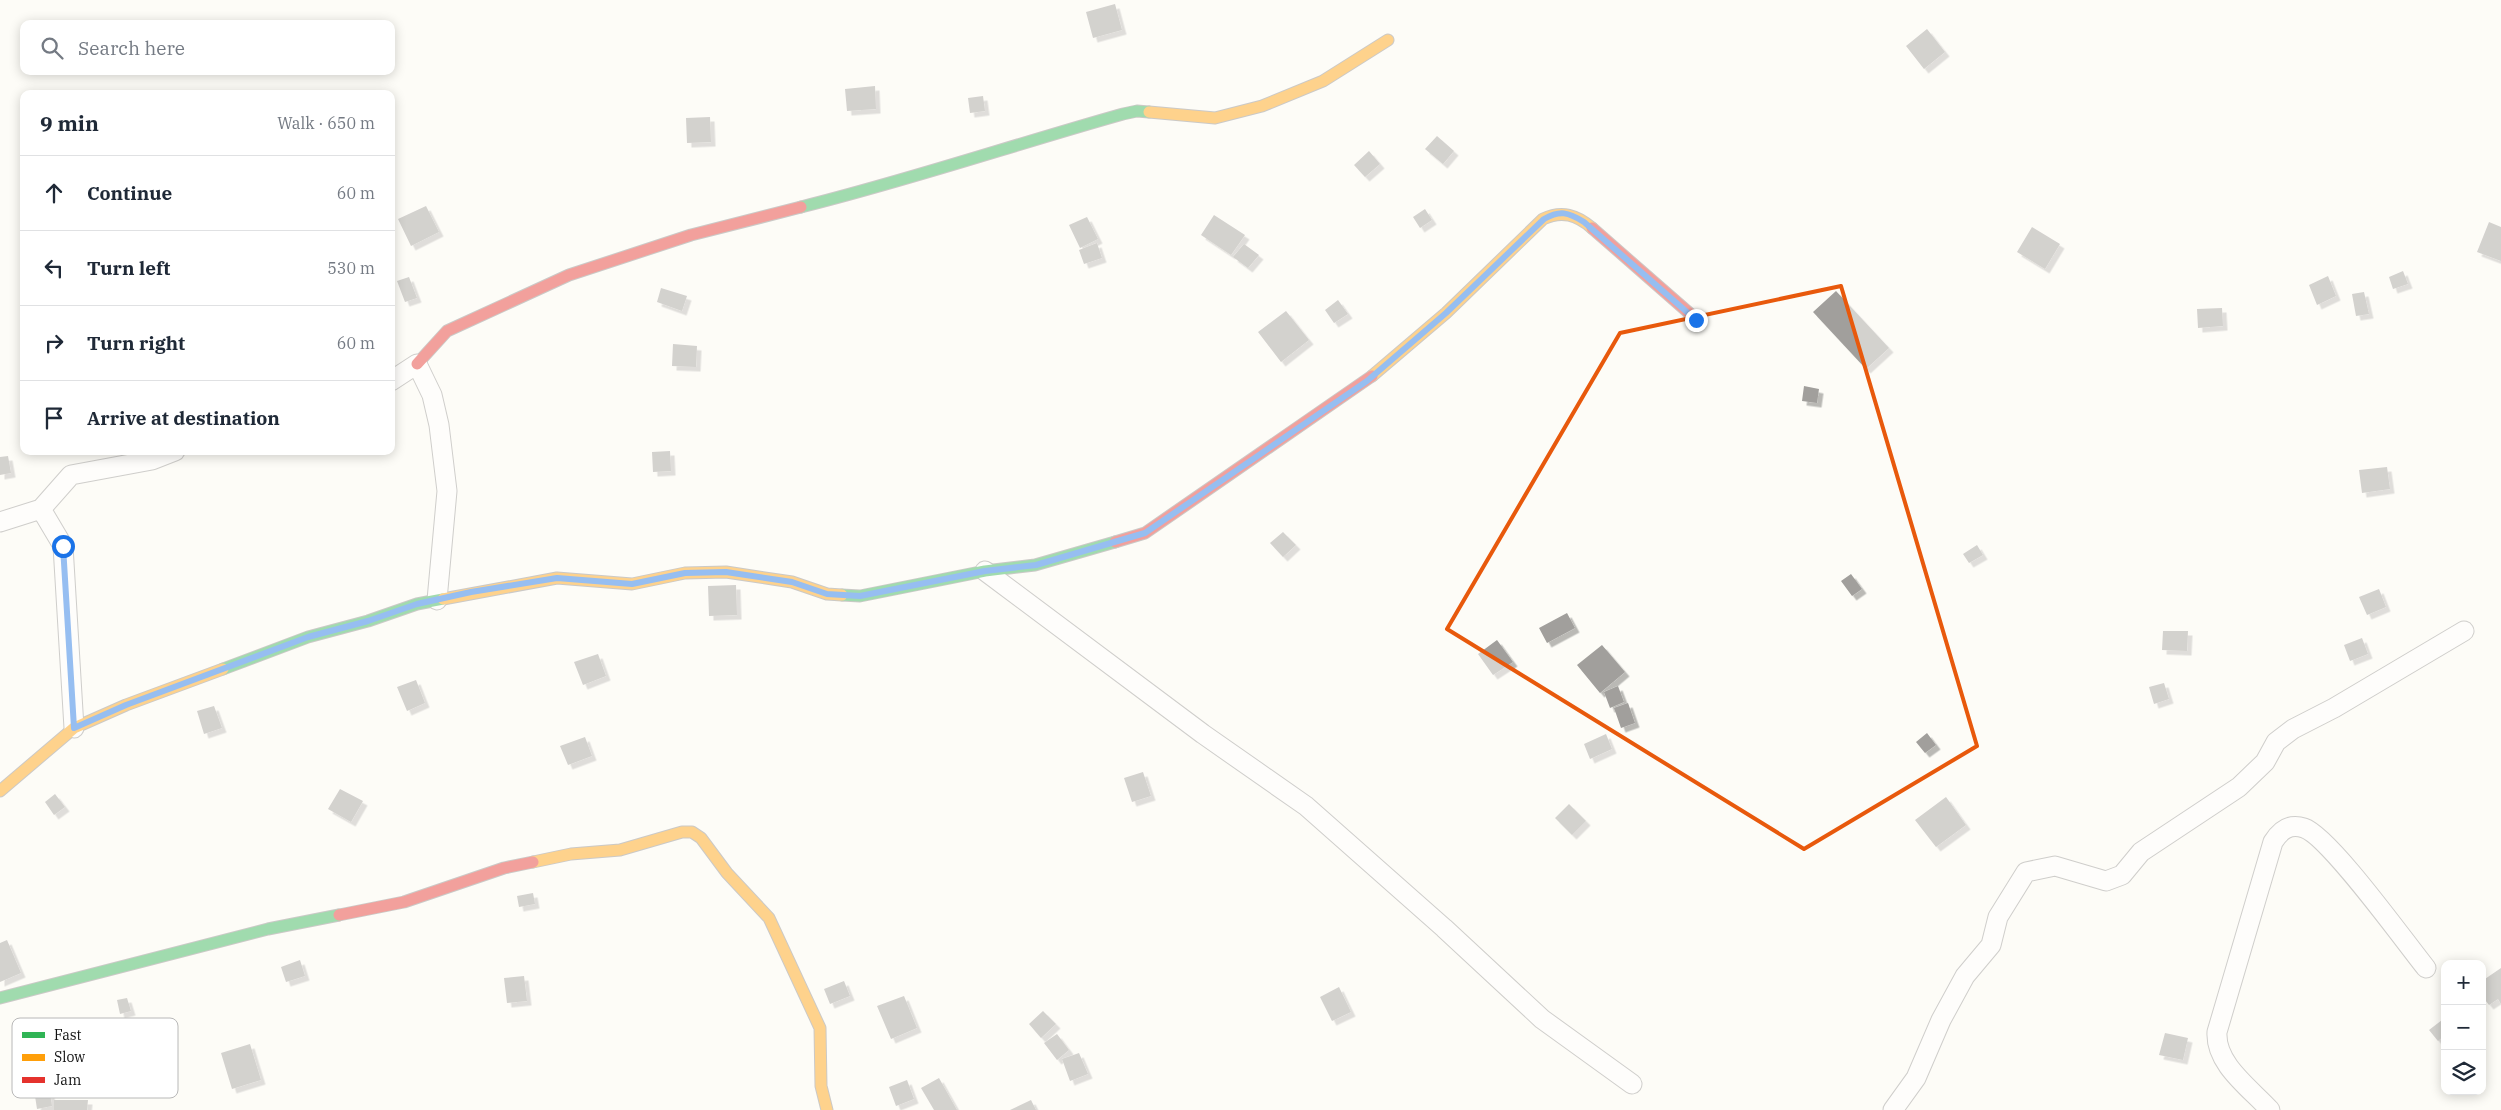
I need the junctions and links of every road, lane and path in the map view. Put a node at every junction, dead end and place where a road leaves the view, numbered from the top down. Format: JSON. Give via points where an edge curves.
{"nodes":[{"id":1,"x":1388,"y":40,"type":"dead end"},
{"id":2,"x":1696,"y":320,"type":"dead end"},
{"id":3,"x":417,"y":364,"type":"junction"},
{"id":4,"x":395,"y":378,"type":"edge"},
{"id":5,"x":165,"y":455,"type":"edge"},
{"id":6,"x":41,"y":509,"type":"junction"},
{"id":7,"x":0,"y":522,"type":"edge"},
{"id":8,"x":985,"y":571,"type":"junction"},
{"id":9,"x":437,"y":600,"type":"junction"},
{"id":10,"x":2464,"y":631,"type":"dead end"},
{"id":11,"x":74,"y":728,"type":"junction"},
{"id":12,"x":0,"y":791,"type":"edge"},
{"id":13,"x":2426,"y":968,"type":"dead end"},
{"id":14,"x":0,"y":998,"type":"edge"},
{"id":15,"x":1632,"y":1084,"type":"dead end"},
{"id":16,"x":828,"y":1110,"type":"edge"},
{"id":17,"x":1894,"y":1110,"type":"edge"},
{"id":18,"x":2270,"y":1110,"type":"edge"}],
"edges":[{"from":1,"to":3,"type":"street","via":[[1323,81],[1262,106],[1214,118],[1137,111],[1123,114],[880,187],[691,235],[569,275],[447,332]]},
{"from":2,"to":8,"type":"street","via":[[1584,222],[1572,214],[1556,212],[1544,219],[1446,313],[1367,381],[1145,533],[1036,565]]},
{"from":3,"to":4,"type":"street"},
{"from":3,"to":9,"type":"street","via":[[432,395],[448,491]]},
{"from":5,"to":6,"type":"street","via":[[71,476]]},
{"from":6,"to":7,"type":"street"},
{"from":6,"to":11,"type":"street","via":[[63,546]]},
{"from":8,"to":9,"type":"street","via":[[860,596],[827,594],[792,582],[726,572],[685,573],[632,584],[557,578]]},
{"from":8,"to":15,"type":"street","via":[[1195,728],[1306,806],[1542,1019]]},
{"from":9,"to":11,"type":"street","via":[[308,637],[126,705]]},
{"from":10,"to":17,"type":"street","via":[[2293,729],[2276,742],[2265,762],[2239,787],[2141,852],[2122,875],[2106,881],[2055,866],[2026,872],[1998,917],[1991,946],[1965,976],[1941,1020],[1916,1078]]},
{"from":11,"to":12,"type":"street"},
{"from":13,"to":18,"type":"street","via":[[2341,862],[2315,836],[2304,828],[2291,826],[2280,831],[2273,842],[2216,1043],[2227,1064]]},
{"from":14,"to":16,"type":"street","via":[[268,929],[404,902],[504,868],[572,854],[620,850],[692,832],[701,838],[727,873],[769,918],[820,1028],[821,1086]]}]}
